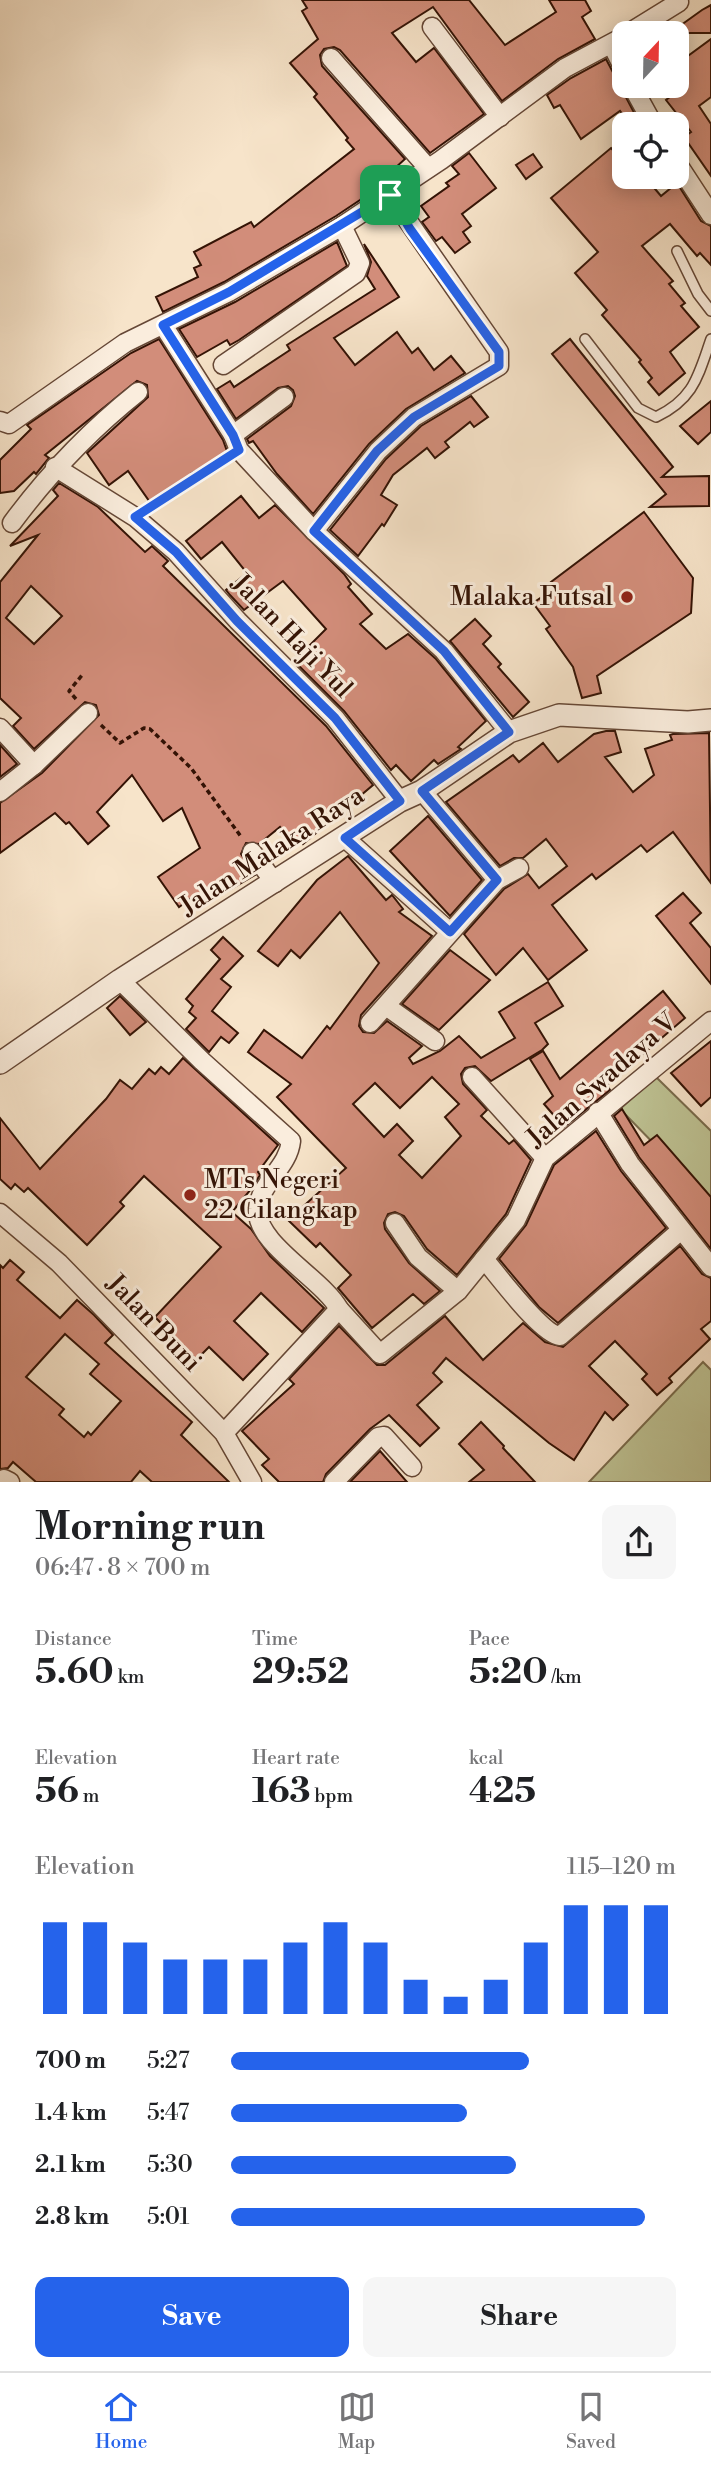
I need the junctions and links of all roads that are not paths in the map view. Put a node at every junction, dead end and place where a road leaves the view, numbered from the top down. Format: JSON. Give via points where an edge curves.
{"nodes":[{"id":1,"x":679,"y":2,"type":"dead end"},
{"id":2,"x":648,"y":21,"type":"edge"},
{"id":3,"x":432,"y":27,"type":"dead end"},
{"id":4,"x":612,"y":43,"type":"edge"},
{"id":5,"x":331,"y":58,"type":"dead end"},
{"id":6,"x":499,"y":117,"type":"junction"},
{"id":7,"x":428,"y":168,"type":"junction"},
{"id":8,"x":689,"y":181,"type":"edge"},
{"id":9,"x":390,"y":195,"type":"junction"},
{"id":10,"x":711,"y":215,"type":"edge"},
{"id":11,"x":342,"y":226,"type":"junction"},
{"id":12,"x":677,"y":251,"type":"dead end"},
{"id":13,"x":711,"y":311,"type":"edge"},
{"id":14,"x":163,"y":325,"type":"junction"},
{"id":15,"x":585,"y":339,"type":"dead end"},
{"id":16,"x":711,"y":339,"type":"edge"},
{"id":17,"x":223,"y":366,"type":"dead end"},
{"id":18,"x":138,"y":392,"type":"dead end"},
{"id":19,"x":284,"y":397,"type":"dead end"},
{"id":20,"x":0,"y":421,"type":"edge"},
{"id":21,"x":236,"y":443,"type":"junction"},
{"id":22,"x":55,"y":467,"type":"junction"},
{"id":23,"x":12,"y":523,"type":"dead end"},
{"id":24,"x":314,"y":531,"type":"junction"},
{"id":25,"x":88,"y":713,"type":"road end"},
{"id":26,"x":711,"y":720,"type":"edge"},
{"id":27,"x":0,"y":728,"type":"edge"},
{"id":28,"x":509,"y":732,"type":"junction"},
{"id":29,"x":34,"y":765,"type":"junction"},
{"id":30,"x":422,"y":791,"type":"junction"},
{"id":31,"x":0,"y":792,"type":"edge"},
{"id":32,"x":400,"y":801,"type":"junction"},
{"id":33,"x":345,"y":838,"type":"junction"},
{"id":34,"x":252,"y":852,"type":"road end"},
{"id":35,"x":519,"y":868,"type":"dead end"},
{"id":36,"x":497,"y":880,"type":"junction"},
{"id":37,"x":275,"y":883,"type":"junction"},
{"id":38,"x":450,"y":932,"type":"junction"},
{"id":39,"x":120,"y":980,"type":"junction"},
{"id":40,"x":386,"y":1006,"type":"junction"},
{"id":41,"x":711,"y":1021,"type":"edge"},
{"id":42,"x":370,"y":1023,"type":"dead end"},
{"id":43,"x":435,"y":1041,"type":"dead end"},
{"id":44,"x":0,"y":1063,"type":"edge"},
{"id":45,"x":472,"y":1077,"type":"dead end"},
{"id":46,"x":598,"y":1112,"type":"junction"},
{"id":47,"x":545,"y":1158,"type":"junction"},
{"id":48,"x":0,"y":1213,"type":"edge"},
{"id":49,"x":395,"y":1223,"type":"dead end"},
{"id":50,"x":681,"y":1230,"type":"junction"},
{"id":51,"x":485,"y":1259,"type":"junction"},
{"id":52,"x":711,"y":1267,"type":"edge"},
{"id":53,"x":458,"y":1291,"type":"junction"},
{"id":54,"x":339,"y":1309,"type":"junction"},
{"id":55,"x":224,"y":1433,"type":"junction"},
{"id":56,"x":412,"y":1467,"type":"dead end"},
{"id":57,"x":243,"y":1478,"type":"edge"},
{"id":58,"x":0,"y":1482,"type":"edge"},
{"id":59,"x":10,"y":1482,"type":"edge"},
{"id":60,"x":334,"y":1482,"type":"edge"}],
"edges":[{"from":1,"to":2,"type":"street"},
{"from":3,"to":6,"type":"street"},
{"from":4,"to":6,"type":"street","via":[[565,68]]},
{"from":5,"to":7,"type":"street"},
{"from":6,"to":7,"type":"street"},
{"from":7,"to":9,"type":"street"},
{"from":8,"to":10,"type":"street"},
{"from":9,"to":11,"type":"street"},
{"from":9,"to":24,"type":"street","via":[[501,359],[499,366],[405,426],[377,451]]},
{"from":11,"to":14,"type":"street"},
{"from":11,"to":17,"type":"street","via":[[360,262],[356,273]]},
{"from":12,"to":13,"type":"lane"},
{"from":14,"to":20,"type":"street","via":[[125,343],[9,424]]},
{"from":14,"to":21,"type":"street"},
{"from":15,"to":16,"type":"lane","via":[[638,408],[656,416],[675,408],[694,387]]},
{"from":18,"to":22,"type":"street"},
{"from":19,"to":21,"type":"street"},
{"from":21,"to":24,"type":"street"},
{"from":22,"to":23,"type":"street"},
{"from":22,"to":32,"type":"street","name":"Jalan Haji Yul","via":[[135,517],[176,552],[237,621],[335,718]]},
{"from":24,"to":28,"type":"street","via":[[444,651]]},
{"from":25,"to":29,"type":"street"},
{"from":26,"to":28,"type":"street","name":"Jalan Malaka Raya","via":[[559,715]]},
{"from":27,"to":29,"type":"street"},
{"from":28,"to":30,"type":"street","name":"Jalan Malaka Raya"},
{"from":29,"to":31,"type":"street"},
{"from":30,"to":32,"type":"street","name":"Jalan Malaka Raya"},
{"from":30,"to":36,"type":"street"},
{"from":32,"to":33,"type":"street","name":"Jalan Malaka Raya"},
{"from":33,"to":37,"type":"street","name":"Jalan Malaka Raya"},
{"from":33,"to":38,"type":"street"},
{"from":34,"to":37,"type":"street"},
{"from":35,"to":36,"type":"street"},
{"from":36,"to":38,"type":"street"},
{"from":37,"to":39,"type":"street","name":"Jalan Malaka Raya"},
{"from":38,"to":40,"type":"street"},
{"from":39,"to":44,"type":"street","name":"Jalan Malaka Raya"},
{"from":39,"to":54,"type":"street","via":[[291,1141],[284,1164],[259,1201],[258,1218],[275,1244]]},
{"from":40,"to":42,"type":"street"},
{"from":40,"to":43,"type":"street"},
{"from":41,"to":46,"type":"street","name":"Jalan Swadaya V"},
{"from":45,"to":47,"type":"street"},
{"from":46,"to":47,"type":"street","name":"Jalan Swadaya V"},
{"from":46,"to":50,"type":"street","via":[[630,1164]]},
{"from":47,"to":51,"type":"street","name":"Jalan Swadaya V","via":[[516,1220]]},
{"from":48,"to":55,"type":"street","name":"Jalan Buni","via":[[59,1263]]},
{"from":49,"to":53,"type":"street","via":[[418,1257]]},
{"from":50,"to":51,"type":"street","via":[[560,1336],[531,1313]]},
{"from":50,"to":52,"type":"street"},
{"from":51,"to":53,"type":"street","name":"Jalan Swadaya V"},
{"from":53,"to":54,"type":"street","name":"Jalan Swadaya V","via":[[380,1354]]},
{"from":54,"to":55,"type":"street"},
{"from":55,"to":57,"type":"street","name":"Jalan Buni"},
{"from":56,"to":60,"type":"street","via":[[384,1436],[378,1437]]},
{"from":58,"to":59,"type":"street"}]}
